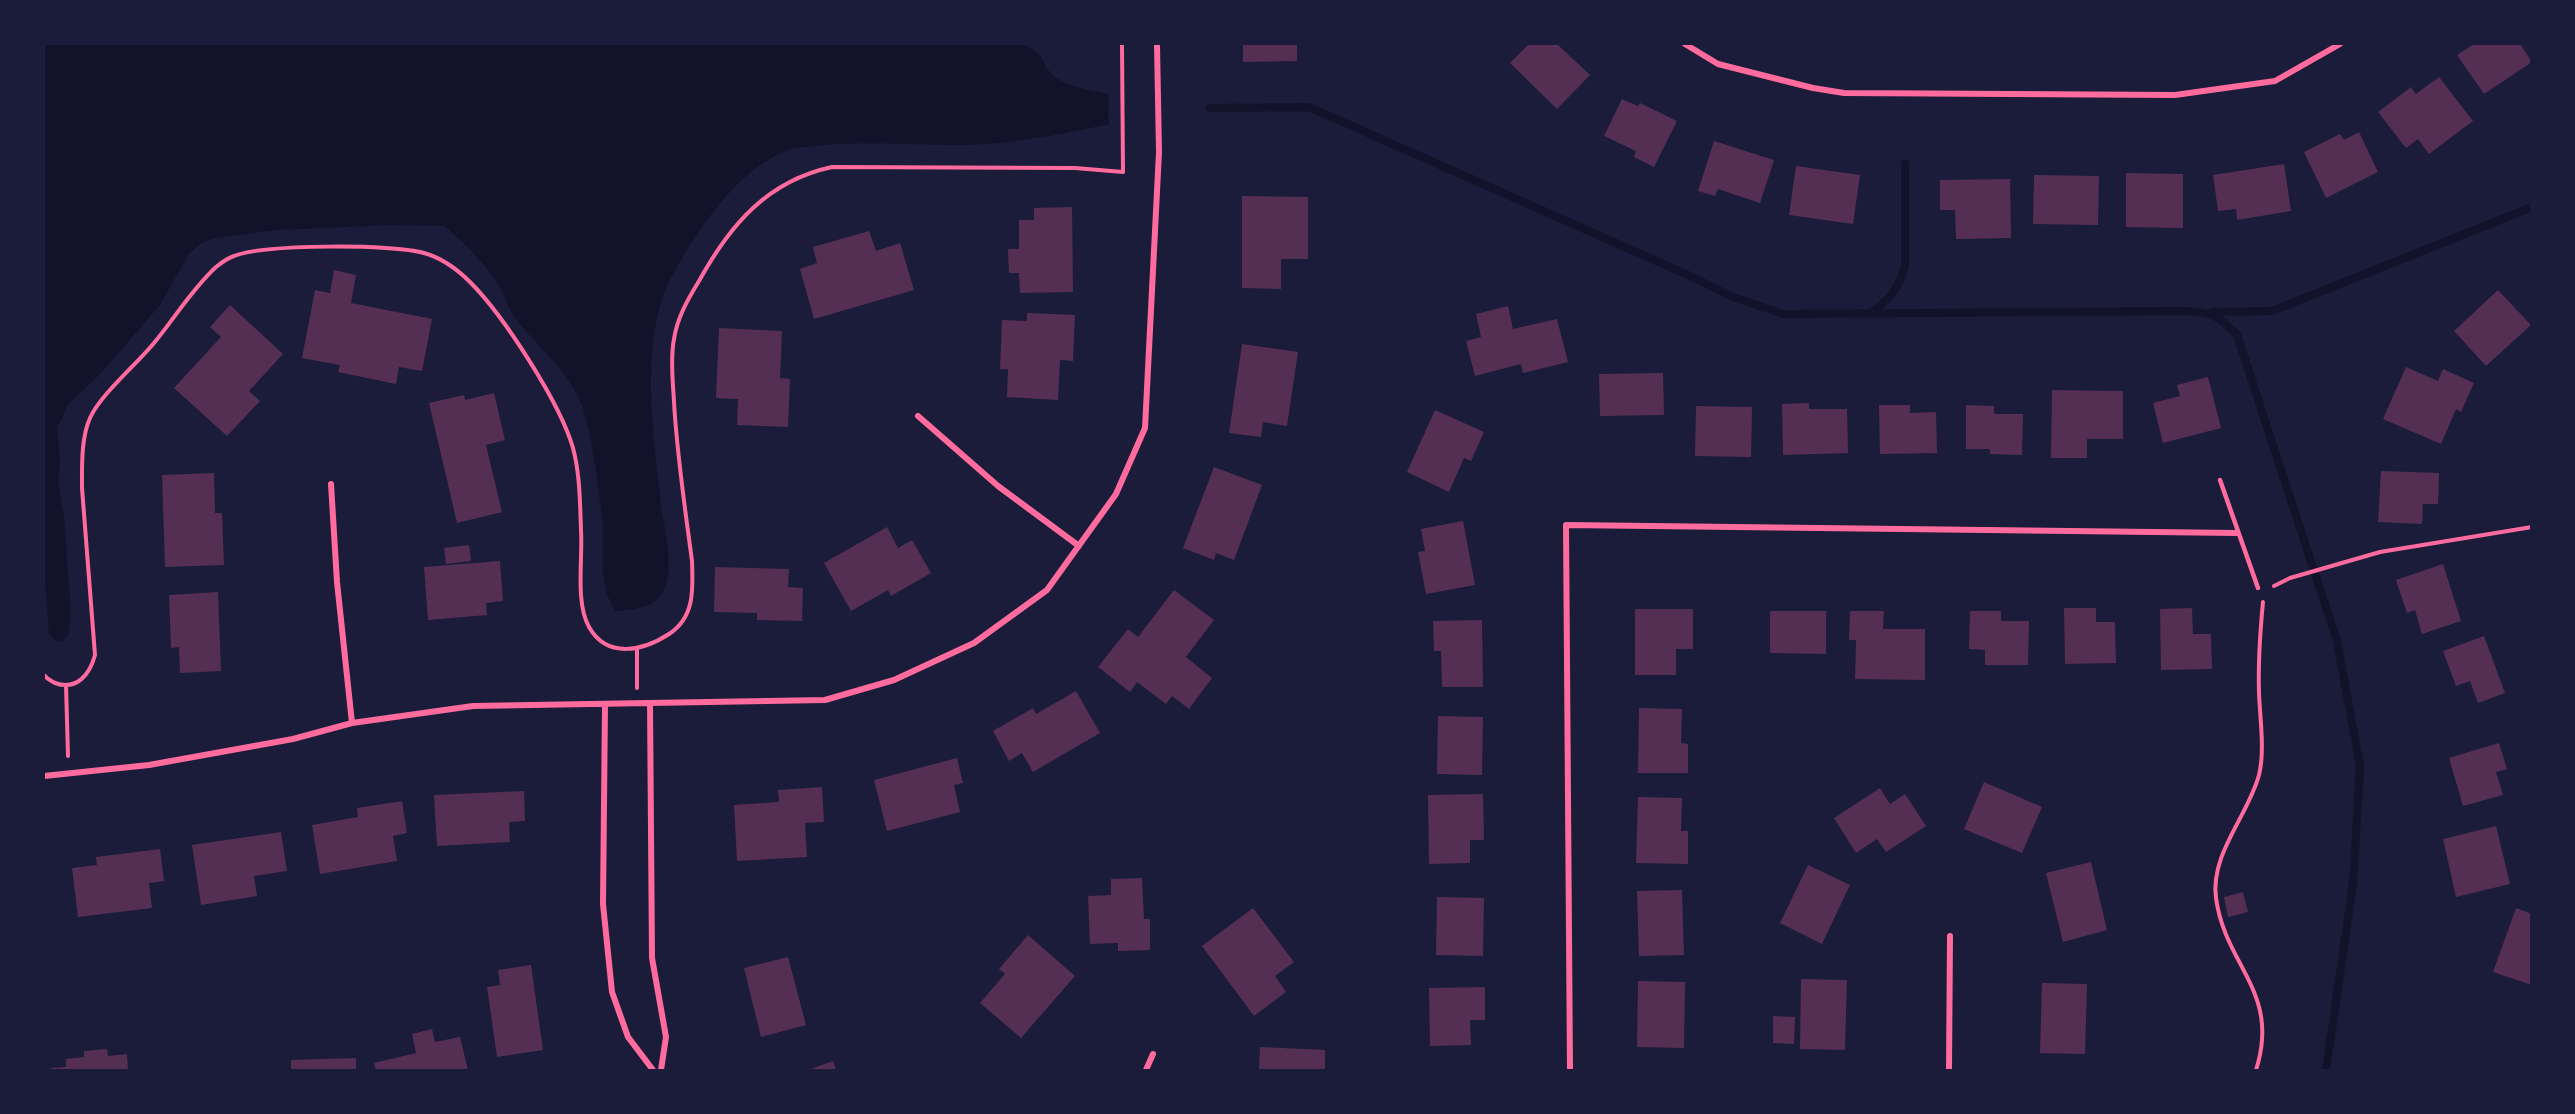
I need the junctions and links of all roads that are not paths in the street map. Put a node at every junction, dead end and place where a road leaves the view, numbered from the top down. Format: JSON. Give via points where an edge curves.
{"nodes":[{"id":1,"x":1156,"y":44,"type":"edge"},
{"id":2,"x":1685,"y":44,"type":"edge"},
{"id":3,"x":2340,"y":44,"type":"edge"},
{"id":4,"x":918,"y":416,"type":"dead end"},
{"id":5,"x":2220,"y":480,"type":"dead end"},
{"id":6,"x":332,"y":484,"type":"dead end"},
{"id":7,"x":2237,"y":533,"type":"junction"},
{"id":8,"x":1079,"y":546,"type":"junction"},
{"id":9,"x":2258,"y":588,"type":"dead end"},
{"id":10,"x":650,"y":703,"type":"junction"},
{"id":11,"x":605,"y":705,"type":"junction"},
{"id":12,"x":351,"y":723,"type":"junction"},
{"id":13,"x":44,"y":776,"type":"edge"},
{"id":14,"x":1950,"y":936,"type":"dead end"},
{"id":15,"x":1153,"y":1054,"type":"dead end"},
{"id":16,"x":652,"y":1071,"type":"edge"},
{"id":17,"x":662,"y":1071,"type":"edge"},
{"id":18,"x":1146,"y":1071,"type":"edge"},
{"id":19,"x":1570,"y":1071,"type":"edge"},
{"id":20,"x":1949,"y":1071,"type":"edge"}],
"edges":[{"from":1,"to":8,"type":"street","via":[[1159,152],[1145,428],[1116,494]]},
{"from":2,"to":3,"type":"street","via":[[1718,64],[1844,93],[2175,96],[2275,81]]},
{"from":4,"to":8,"type":"street","via":[[998,486]]},
{"from":5,"to":7,"type":"lane"},
{"from":6,"to":12,"type":"street"},
{"from":7,"to":9,"type":"lane"},
{"from":7,"to":19,"type":"street","via":[[1566,525]]},
{"from":8,"to":10,"type":"street","via":[[1047,590],[974,643],[894,680],[825,700]]},
{"from":10,"to":11,"type":"street"},
{"from":10,"to":17,"type":"street","via":[[652,958],[666,1037]]},
{"from":11,"to":12,"type":"street","via":[[473,706]]},
{"from":11,"to":16,"type":"street","via":[[603,904],[612,992],[628,1037]]},
{"from":12,"to":13,"type":"street","via":[[293,739],[160,763]]},
{"from":14,"to":20,"type":"street"},
{"from":15,"to":18,"type":"street"}]}
